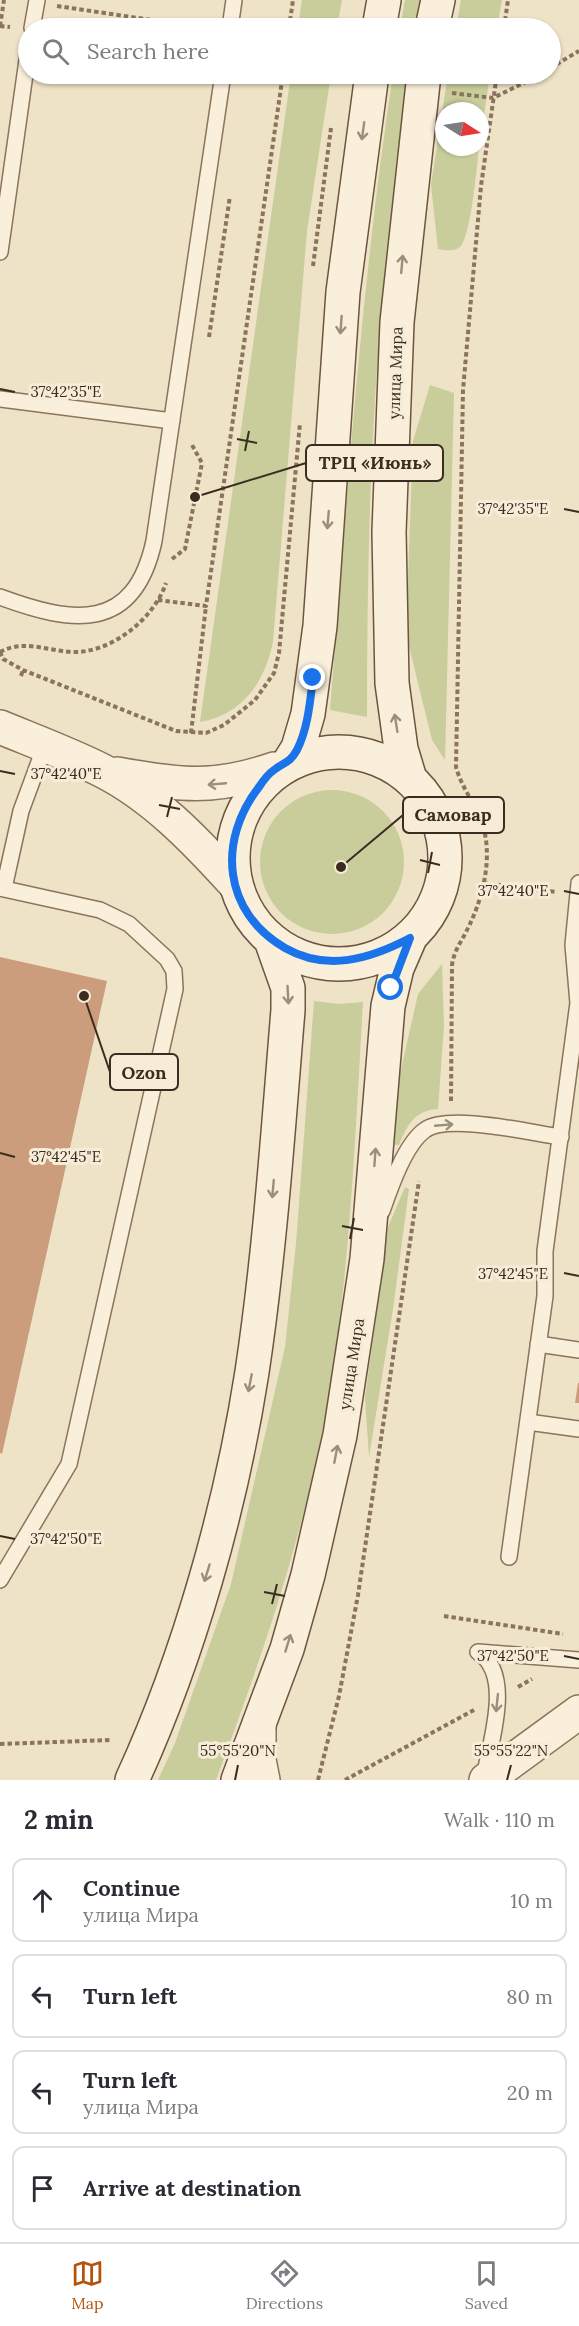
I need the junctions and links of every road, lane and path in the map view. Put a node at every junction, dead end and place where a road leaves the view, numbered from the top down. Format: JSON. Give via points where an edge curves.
{"nodes":[{"id":1,"x":4,"y":0,"type":"edge"},
{"id":2,"x":234,"y":0,"type":"edge"},
{"id":3,"x":293,"y":0,"type":"edge"},
{"id":4,"x":384,"y":0,"type":"edge"},
{"id":5,"x":438,"y":0,"type":"edge"},
{"id":6,"x":508,"y":0,"type":"edge"},
{"id":7,"x":37,"y":1,"type":"edge"},
{"id":8,"x":34,"y":18,"type":"edge"},
{"id":9,"x":143,"y":18,"type":"edge"},
{"id":10,"x":231,"y":18,"type":"edge"},
{"id":11,"x":290,"y":18,"type":"edge"},
{"id":12,"x":381,"y":18,"type":"edge"},
{"id":13,"x":434,"y":18,"type":"edge"},
{"id":14,"x":505,"y":18,"type":"edge"},
{"id":15,"x":0,"y":27,"type":"edge"},
{"id":16,"x":579,"y":51,"type":"edge"},
{"id":17,"x":561,"y":62,"type":"edge"},
{"id":18,"x":24,"y":84,"type":"edge"},
{"id":19,"x":223,"y":84,"type":"edge"},
{"id":20,"x":282,"y":84,"type":"edge"},
{"id":21,"x":371,"y":84,"type":"edge"},
{"id":22,"x":423,"y":84,"type":"edge"},
{"id":23,"x":495,"y":84,"type":"edge"},
{"id":24,"x":525,"y":84,"type":"edge"},
{"id":25,"x":451,"y":93,"type":"dead end"},
{"id":26,"x":493,"y":98,"type":"junction"},
{"id":27,"x":333,"y":116,"type":"dead end"},
{"id":28,"x":0,"y":252,"type":"edge"},
{"id":29,"x":312,"y":272,"type":"dead end"},
{"id":30,"x":0,"y":399,"type":"edge"},
{"id":31,"x":300,"y":420,"type":"dead end"},
{"id":32,"x":172,"y":422,"type":"junction"},
{"id":33,"x":0,"y":597,"type":"edge"},
{"id":34,"x":158,"y":600,"type":"dead end"},
{"id":35,"x":206,"y":606,"type":"junction"},
{"id":36,"x":0,"y":652,"type":"edge"},
{"id":37,"x":23,"y":670,"type":"junction"},
{"id":38,"x":21,"y":676,"type":"dead end"},
{"id":39,"x":0,"y":727,"type":"edge"},
{"id":40,"x":191,"y":733,"type":"junction"},
{"id":41,"x":45,"y":746,"type":"junction"},
{"id":42,"x":282,"y":765,"type":"junction"},
{"id":43,"x":103,"y":771,"type":"junction"},
{"id":44,"x":410,"y":779,"type":"junction"},
{"id":45,"x":234,"y":883,"type":"junction"},
{"id":46,"x":483,"y":883,"type":"junction"},
{"id":47,"x":2,"y":888,"type":"edge"},
{"id":48,"x":578,"y":889,"type":"edge"},
{"id":49,"x":410,"y":938,"type":"junction"},
{"id":50,"x":271,"y":940,"type":"junction"},
{"id":51,"x":452,"y":1085,"type":"dead end"},
{"id":52,"x":561,"y":1137,"type":"junction"},
{"id":53,"x":420,"y":1172,"type":"dead end"},
{"id":54,"x":367,"y":1259,"type":"junction"},
{"id":55,"x":538,"y":1344,"type":"junction"},
{"id":56,"x":579,"y":1350,"type":"edge"},
{"id":57,"x":528,"y":1422,"type":"junction"},
{"id":58,"x":579,"y":1429,"type":"edge"},
{"id":59,"x":509,"y":1557,"type":"dead end"},
{"id":60,"x":0,"y":1580,"type":"edge"},
{"id":61,"x":444,"y":1617,"type":"dead end"},
{"id":62,"x":556,"y":1659,"type":"junction"},
{"id":63,"x":579,"y":1660,"type":"edge"},
{"id":64,"x":497,"y":1698,"type":"junction"},
{"id":65,"x":579,"y":1712,"type":"edge"},
{"id":66,"x":259,"y":1725,"type":"junction"},
{"id":67,"x":111,"y":1740,"type":"dead end"},
{"id":68,"x":0,"y":1744,"type":"edge"},
{"id":69,"x":132,"y":1780,"type":"edge"},
{"id":70,"x":238,"y":1780,"type":"edge"},
{"id":71,"x":263,"y":1780,"type":"edge"},
{"id":72,"x":318,"y":1780,"type":"edge"},
{"id":73,"x":345,"y":1780,"type":"edge"},
{"id":74,"x":485,"y":1780,"type":"edge"}],
"edges":[{"from":1,"to":15,"type":"path"},
{"from":2,"to":10,"type":"lane"},
{"from":3,"to":11,"type":"path"},
{"from":4,"to":12,"type":"main road"},
{"from":5,"to":13,"type":"main road"},
{"from":6,"to":14,"type":"path"},
{"from":7,"to":8,"type":"lane"},
{"from":7,"to":9,"type":"path"},
{"from":16,"to":17,"type":"path"},
{"from":18,"to":28,"type":"lane"},
{"from":19,"to":32,"type":"lane"},
{"from":20,"to":35,"type":"path"},
{"from":21,"to":42,"type":"main road","one_way":true,"via":[[343,292],[320,626],[308,714],[298,748]]},
{"from":44,"to":22,"type":"main road","name":"улица Мира","one_way":true,"via":[[401,749],[392,683],[389,532],[397,322]]},
{"from":23,"to":26,"type":"path"},
{"from":24,"to":26,"type":"path"},
{"from":25,"to":26,"type":"path"},
{"from":26,"to":46,"type":"path","via":[[463,390],[456,766],[484,830],[487,852]]},
{"from":27,"to":29,"type":"path"},
{"from":30,"to":32,"type":"lane"},
{"from":31,"to":40,"type":"path","via":[[284,622],[274,673],[255,700],[224,725],[206,733]]},
{"from":32,"to":33,"type":"lane","via":[[150,558],[144,575],[130,594],[113,608],[87,617],[53,613]]},
{"from":34,"to":35,"type":"path"},
{"from":35,"to":40,"type":"path"},
{"from":36,"to":37,"type":"path","via":[[3,659]]},
{"from":37,"to":38,"type":"path"},
{"from":37,"to":40,"type":"path","via":[[176,731]]},
{"from":39,"to":41,"type":"main road"},
{"from":41,"to":43,"type":"main road"},
{"from":41,"to":47,"type":"lane","via":[[21,811]]},
{"from":42,"to":43,"type":"main road","one_way":true,"via":[[228,783],[201,785]]},
{"from":42,"to":44,"type":"main road","via":[[320,755],[352,754],[383,764]]},
{"from":42,"to":45,"type":"main road","via":[[250,798],[242,813],[231,863]]},
{"from":43,"to":45,"type":"main road","via":[[166,815]]},
{"from":44,"to":49,"type":"main road","via":[[440,817],[446,860],[442,891],[433,914]]},
{"from":45,"to":50,"type":"main road","via":[[250,919]]},
{"from":46,"to":48,"type":"path"},
{"from":46,"to":51,"type":"path","via":[[475,912],[453,956]]},
{"from":47,"to":60,"type":"lane","via":[[100,910],[129,924],[167,959],[174,971],[174,989],[69,1464]]},
{"from":48,"to":52,"type":"lane","via":[[573,945],[578,1003]]},
{"from":49,"to":50,"type":"main road","via":[[387,950],[347,961],[312,959]]},
{"from":54,"to":49,"type":"main road","name":"улица Мира","one_way":true,"via":[[388,1006],[397,968]]},
{"from":50,"to":69,"type":"main road","one_way":true,"via":[[288,988],[288,1010],[265,1277],[252,1374],[208,1570]]},
{"from":54,"to":52,"type":"lane","one_way":true,"via":[[403,1162],[426,1129],[456,1124]]},
{"from":52,"to":55,"type":"lane","via":[[545,1251],[545,1296]]},
{"from":53,"to":72,"type":"path","via":[[358,1595]]},
{"from":66,"to":54,"type":"main road","name":"улица Мира","one_way":true,"via":[[287,1648],[329,1487],[356,1344]]},
{"from":55,"to":56,"type":"lane"},
{"from":55,"to":57,"type":"lane"},
{"from":57,"to":58,"type":"lane"},
{"from":57,"to":59,"type":"lane"},
{"from":61,"to":62,"type":"path","via":[[572,1635]]},
{"from":62,"to":63,"type":"lane"},
{"from":62,"to":64,"type":"path","via":[[545,1672]]},
{"from":62,"to":64,"type":"lane","via":[[478,1652],[496,1672]]},
{"from":64,"to":73,"type":"path"},
{"from":64,"to":74,"type":"lane","one_way":true},
{"from":65,"to":74,"type":"main road"},
{"from":66,"to":70,"type":"main road","name":"улица Мира"},
{"from":66,"to":71,"type":"main road"},
{"from":67,"to":68,"type":"path"}]}
